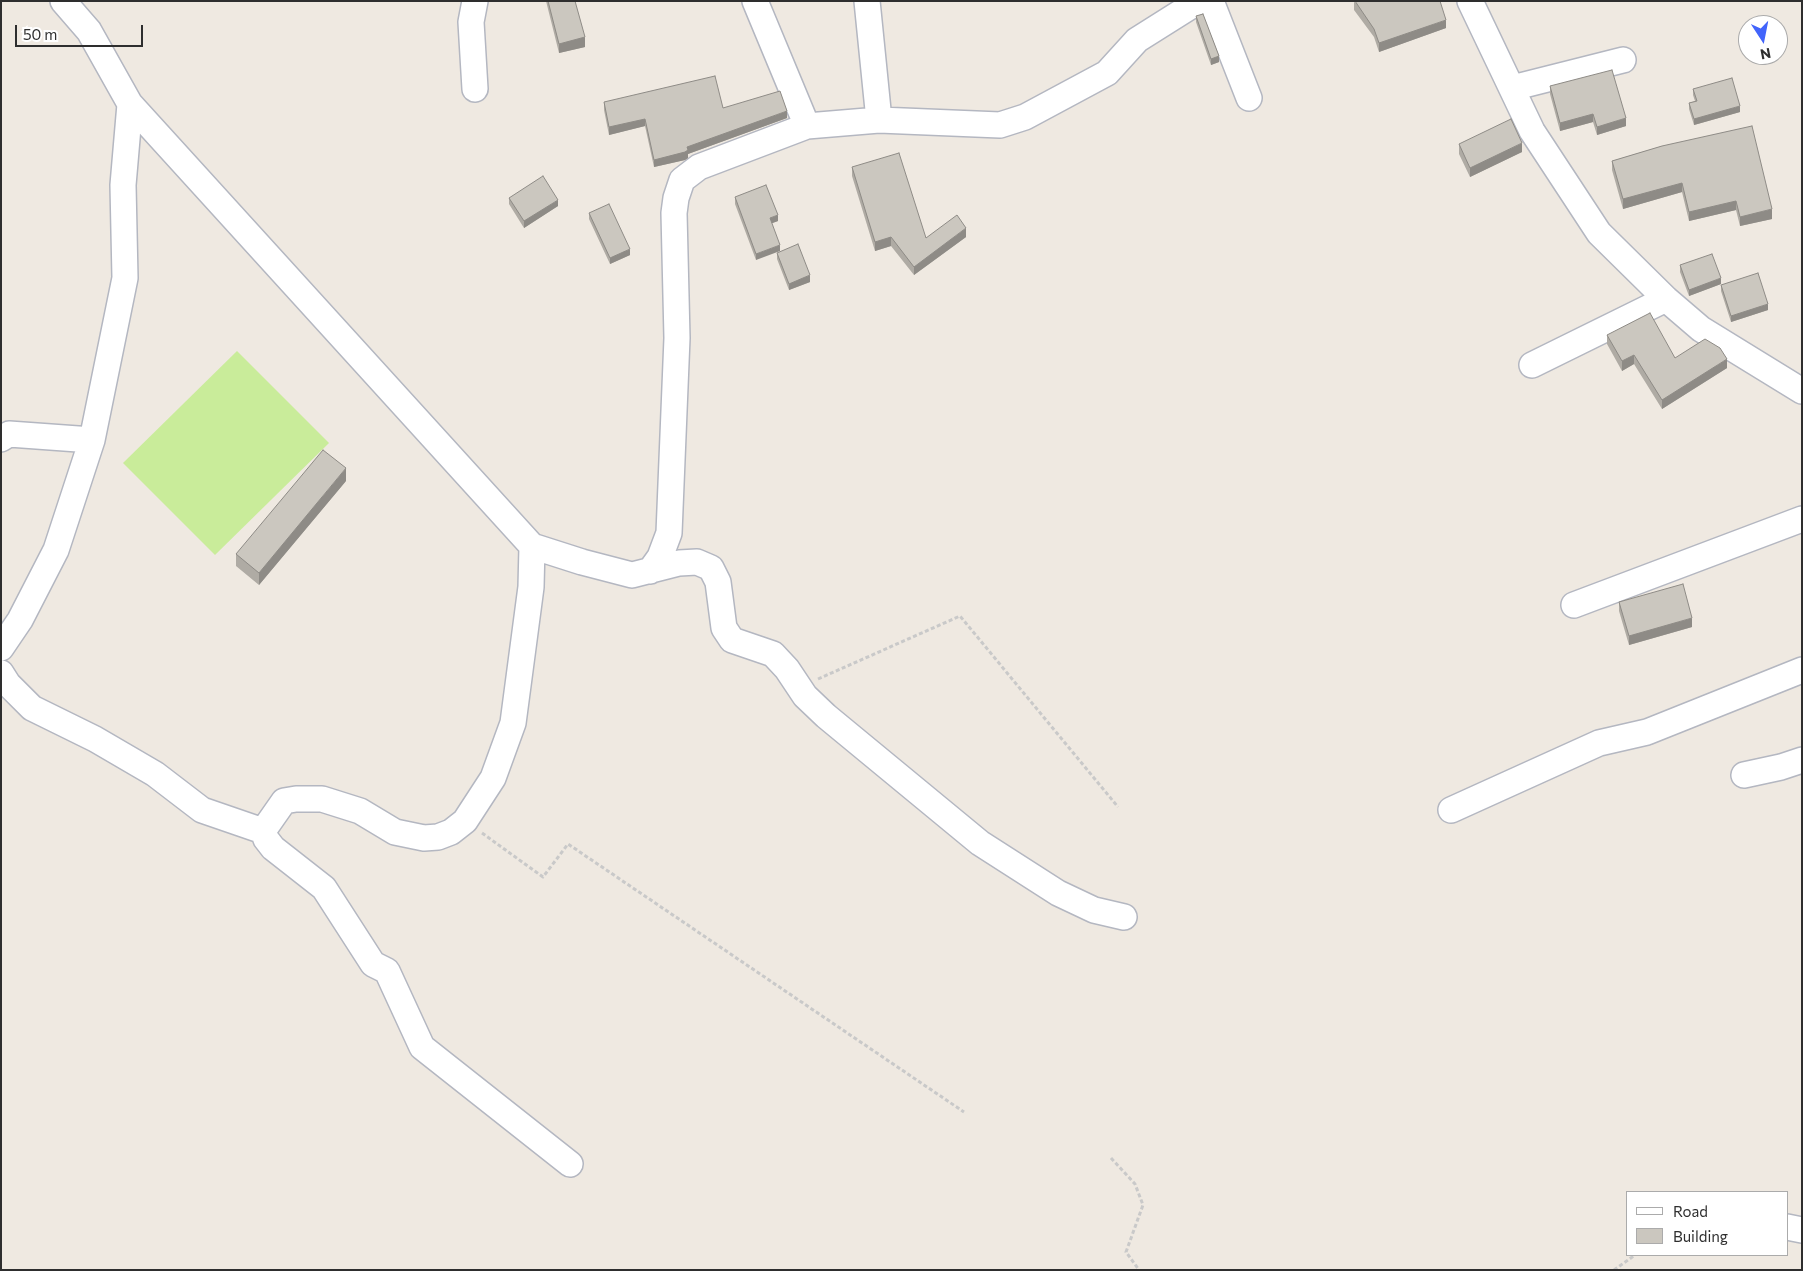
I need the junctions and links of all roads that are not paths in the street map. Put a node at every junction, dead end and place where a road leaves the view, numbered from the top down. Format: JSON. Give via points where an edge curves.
{"nodes":[{"id":1,"x":63,"y":1,"type":"edge"},
{"id":2,"x":475,"y":1,"type":"edge"},
{"id":3,"x":755,"y":1,"type":"edge"},
{"id":4,"x":867,"y":1,"type":"edge"},
{"id":5,"x":1199,"y":1,"type":"edge"},
{"id":6,"x":1211,"y":1,"type":"edge"},
{"id":7,"x":1470,"y":1,"type":"edge"},
{"id":8,"x":1623,"y":60,"type":"dead end"},
{"id":9,"x":1512,"y":88,"type":"junction"},
{"id":10,"x":475,"y":89,"type":"dead end"},
{"id":11,"x":1249,"y":98,"type":"dead end"},
{"id":12,"x":130,"y":104,"type":"junction"},
{"id":13,"x":879,"y":120,"type":"junction"},
{"id":14,"x":806,"y":126,"type":"junction"},
{"id":15,"x":1666,"y":299,"type":"junction"},
{"id":16,"x":1532,"y":365,"type":"dead end"},
{"id":17,"x":1802,"y":391,"type":"edge"},
{"id":18,"x":1,"y":439,"type":"edge"},
{"id":19,"x":92,"y":440,"type":"junction"},
{"id":20,"x":1802,"y":520,"type":"edge"},
{"id":21,"x":532,"y":546,"type":"junction"},
{"id":22,"x":650,"y":571,"type":"junction"},
{"id":23,"x":1574,"y":605,"type":"dead end"},
{"id":24,"x":1,"y":648,"type":"edge"},
{"id":25,"x":1802,"y":670,"type":"edge"},
{"id":26,"x":1,"y":673,"type":"edge"},
{"id":27,"x":1802,"y":760,"type":"edge"},
{"id":28,"x":1744,"y":775,"type":"dead end"},
{"id":29,"x":1450,"y":810,"type":"dead end"},
{"id":30,"x":263,"y":831,"type":"junction"},
{"id":31,"x":1124,"y":917,"type":"dead end"},
{"id":32,"x":570,"y":1164,"type":"dead end"},
{"id":33,"x":1788,"y":1227,"type":"edge"},
{"id":34,"x":1802,"y":1230,"type":"edge"}],
"edges":[{"from":1,"to":12,"type":"street","via":[[89,31]]},
{"from":2,"to":10,"type":"street","via":[[471,22]]},
{"from":3,"to":14,"type":"street"},
{"from":4,"to":13,"type":"street"},
{"from":5,"to":13,"type":"street","via":[[1137,40],[1107,73],[1000,126]]},
{"from":6,"to":11,"type":"street"},
{"from":7,"to":9,"type":"street"},
{"from":8,"to":9,"type":"street"},
{"from":9,"to":15,"type":"street","via":[[1532,130],[1599,233]]},
{"from":12,"to":19,"type":"street","via":[[123,185],[125,278]]},
{"from":12,"to":21,"type":"street"},
{"from":13,"to":14,"type":"street"},
{"from":14,"to":22,"type":"street","via":[[699,167],[682,180],[674,214],[677,338],[669,533]]},
{"from":15,"to":16,"type":"street"},
{"from":15,"to":17,"type":"street","via":[[1702,329]]},
{"from":18,"to":19,"type":"street","via":[[9,434]]},
{"from":19,"to":24,"type":"street","via":[[56,550],[20,620]]},
{"from":20,"to":23,"type":"street"},
{"from":21,"to":22,"type":"street","via":[[632,575]]},
{"from":21,"to":30,"type":"street","via":[[531,587],[513,723],[493,778],[465,821],[451,832],[424,838],[395,832],[360,811],[322,799],[296,799],[284,801]]},
{"from":22,"to":31,"type":"street","via":[[679,562],[697,562],[711,568],[718,582],[724,628],[732,640],[773,654],[826,716],[980,843],[1058,893],[1094,910]]},
{"from":25,"to":29,"type":"street","via":[[1646,732],[1599,743]]},
{"from":26,"to":30,"type":"street","via":[[32,708],[156,774],[202,810]]},
{"from":27,"to":28,"type":"street"},
{"from":30,"to":32,"type":"street","via":[[273,848],[324,888],[373,964],[387,971],[422,1047]]},
{"from":33,"to":34,"type":"street"}]}
